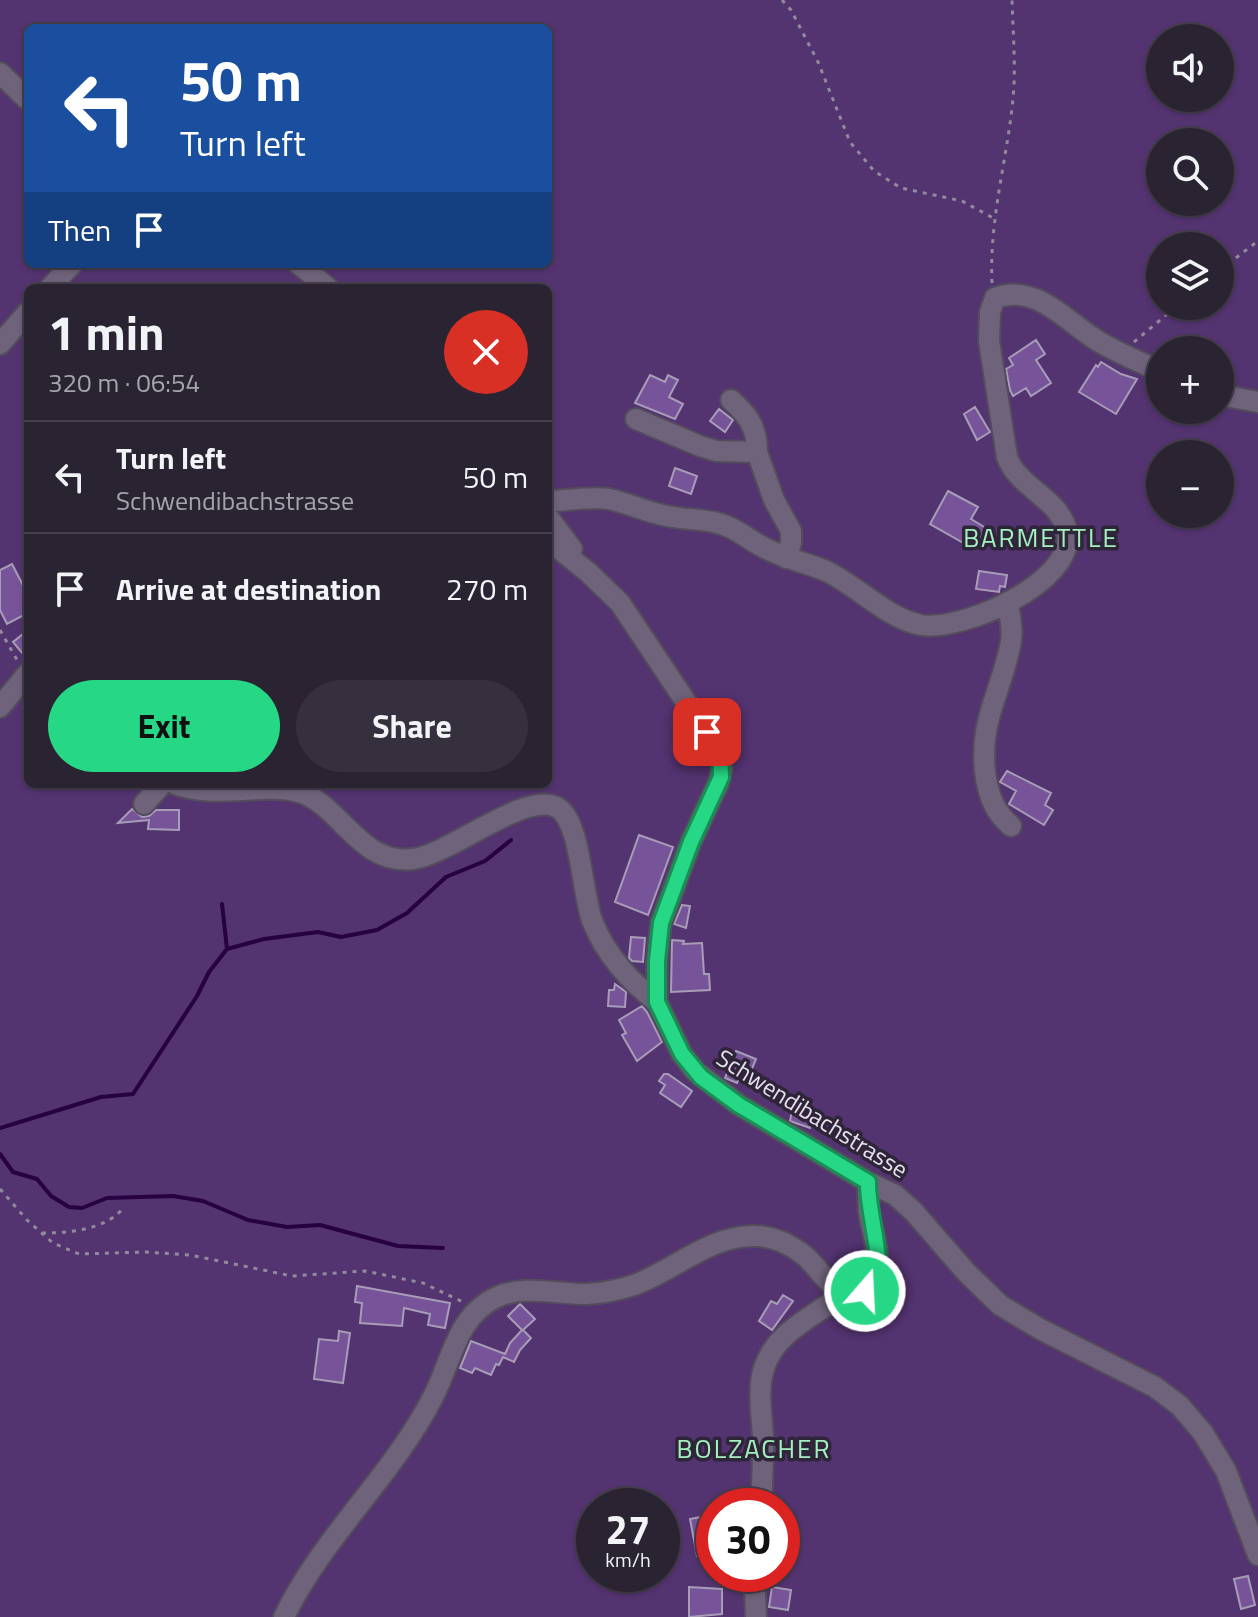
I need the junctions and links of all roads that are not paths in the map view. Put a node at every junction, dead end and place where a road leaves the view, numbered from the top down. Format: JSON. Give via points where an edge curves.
{"nodes":[{"id":1,"x":0,"y":73,"type":"edge"},
{"id":2,"x":24,"y":96,"type":"edge"},
{"id":3,"x":68,"y":268,"type":"edge"},
{"id":4,"x":304,"y":268,"type":"edge"},
{"id":5,"x":54,"y":284,"type":"edge"},
{"id":6,"x":323,"y":284,"type":"edge"},
{"id":7,"x":24,"y":317,"type":"edge"},
{"id":8,"x":0,"y":344,"type":"edge"},
{"id":9,"x":1146,"y":365,"type":"edge"},
{"id":10,"x":1234,"y":398,"type":"edge"},
{"id":11,"x":731,"y":400,"type":"dead end"},
{"id":12,"x":1258,"y":402,"type":"edge"},
{"id":13,"x":636,"y":419,"type":"dead end"},
{"id":14,"x":757,"y":452,"type":"junction"},
{"id":15,"x":552,"y":501,"type":"edge"},
{"id":16,"x":552,"y":522,"type":"edge"},
{"id":17,"x":552,"y":543,"type":"edge"},
{"id":18,"x":786,"y":558,"type":"junction"},
{"id":19,"x":589,"y":573,"type":"junction"},
{"id":20,"x":1008,"y":604,"type":"junction"},
{"id":21,"x":24,"y":677,"type":"edge"},
{"id":22,"x":0,"y":707,"type":"edge"},
{"id":23,"x":158,"y":788,"type":"edge"},
{"id":24,"x":192,"y":788,"type":"edge"},
{"id":25,"x":144,"y":804,"type":"dead end"},
{"id":26,"x":1011,"y":826,"type":"dead end"},
{"id":27,"x":657,"y":1002,"type":"junction"},
{"id":28,"x":868,"y":1182,"type":"junction"},
{"id":29,"x":844,"y":1293,"type":"junction"},
{"id":30,"x":762,"y":1488,"type":"edge"},
{"id":31,"x":1258,"y":1555,"type":"edge"},
{"id":32,"x":755,"y":1592,"type":"edge"},
{"id":33,"x":284,"y":1617,"type":"edge"},
{"id":34,"x":756,"y":1617,"type":"edge"}],
"edges":[{"from":1,"to":2,"type":"street"},
{"from":3,"to":5,"type":"street"},
{"from":4,"to":6,"type":"street"},
{"from":7,"to":8,"type":"street"},
{"from":9,"to":20,"type":"street","via":[[1087,334],[1041,300],[1017,293],[995,298],[989,341],[1007,457],[1015,474],[1061,518],[1067,540],[1056,565]]},
{"from":10,"to":12,"type":"street"},
{"from":11,"to":14,"type":"street","via":[[755,427]]},
{"from":13,"to":14,"type":"street","via":[[716,451]]},
{"from":14,"to":18,"type":"street","via":[[791,531]]},
{"from":15,"to":18,"type":"street","via":[[601,498],[670,517],[716,522]]},
{"from":16,"to":19,"type":"street"},
{"from":17,"to":19,"type":"street","name":"Schwendibachstrasse"},
{"from":18,"to":20,"type":"street","via":[[827,572],[917,624],[950,624]]},
{"from":19,"to":27,"type":"street","name":"Schwendibachstrasse","via":[[639,630],[717,746],[721,760],[718,784],[661,923]]},
{"from":20,"to":26,"type":"street","via":[[1010,644],[983,744],[994,807]]},
{"from":21,"to":22,"type":"street"},
{"from":23,"to":25,"type":"street"},
{"from":24,"to":27,"type":"street","via":[[299,793],[366,846],[406,859],[446,849],[530,806],[553,805],[572,826],[584,893],[601,939],[626,977]]},
{"from":27,"to":28,"type":"street","name":"Schwendibachstrasse","via":[[682,1054],[701,1077]]},
{"from":28,"to":29,"type":"street","via":[[878,1272],[865,1291]]},
{"from":28,"to":31,"type":"street","name":"Schwendibachstrasse","via":[[903,1202],[1000,1305],[1155,1387],[1180,1406],[1226,1471]]},
{"from":29,"to":30,"type":"street","via":[[789,1333],[763,1369]]},
{"from":29,"to":33,"type":"street","via":[[792,1247],[750,1236],[711,1245],[622,1288],[499,1296],[466,1321],[432,1399],[397,1457],[324,1549]]},
{"from":32,"to":34,"type":"street"}]}
